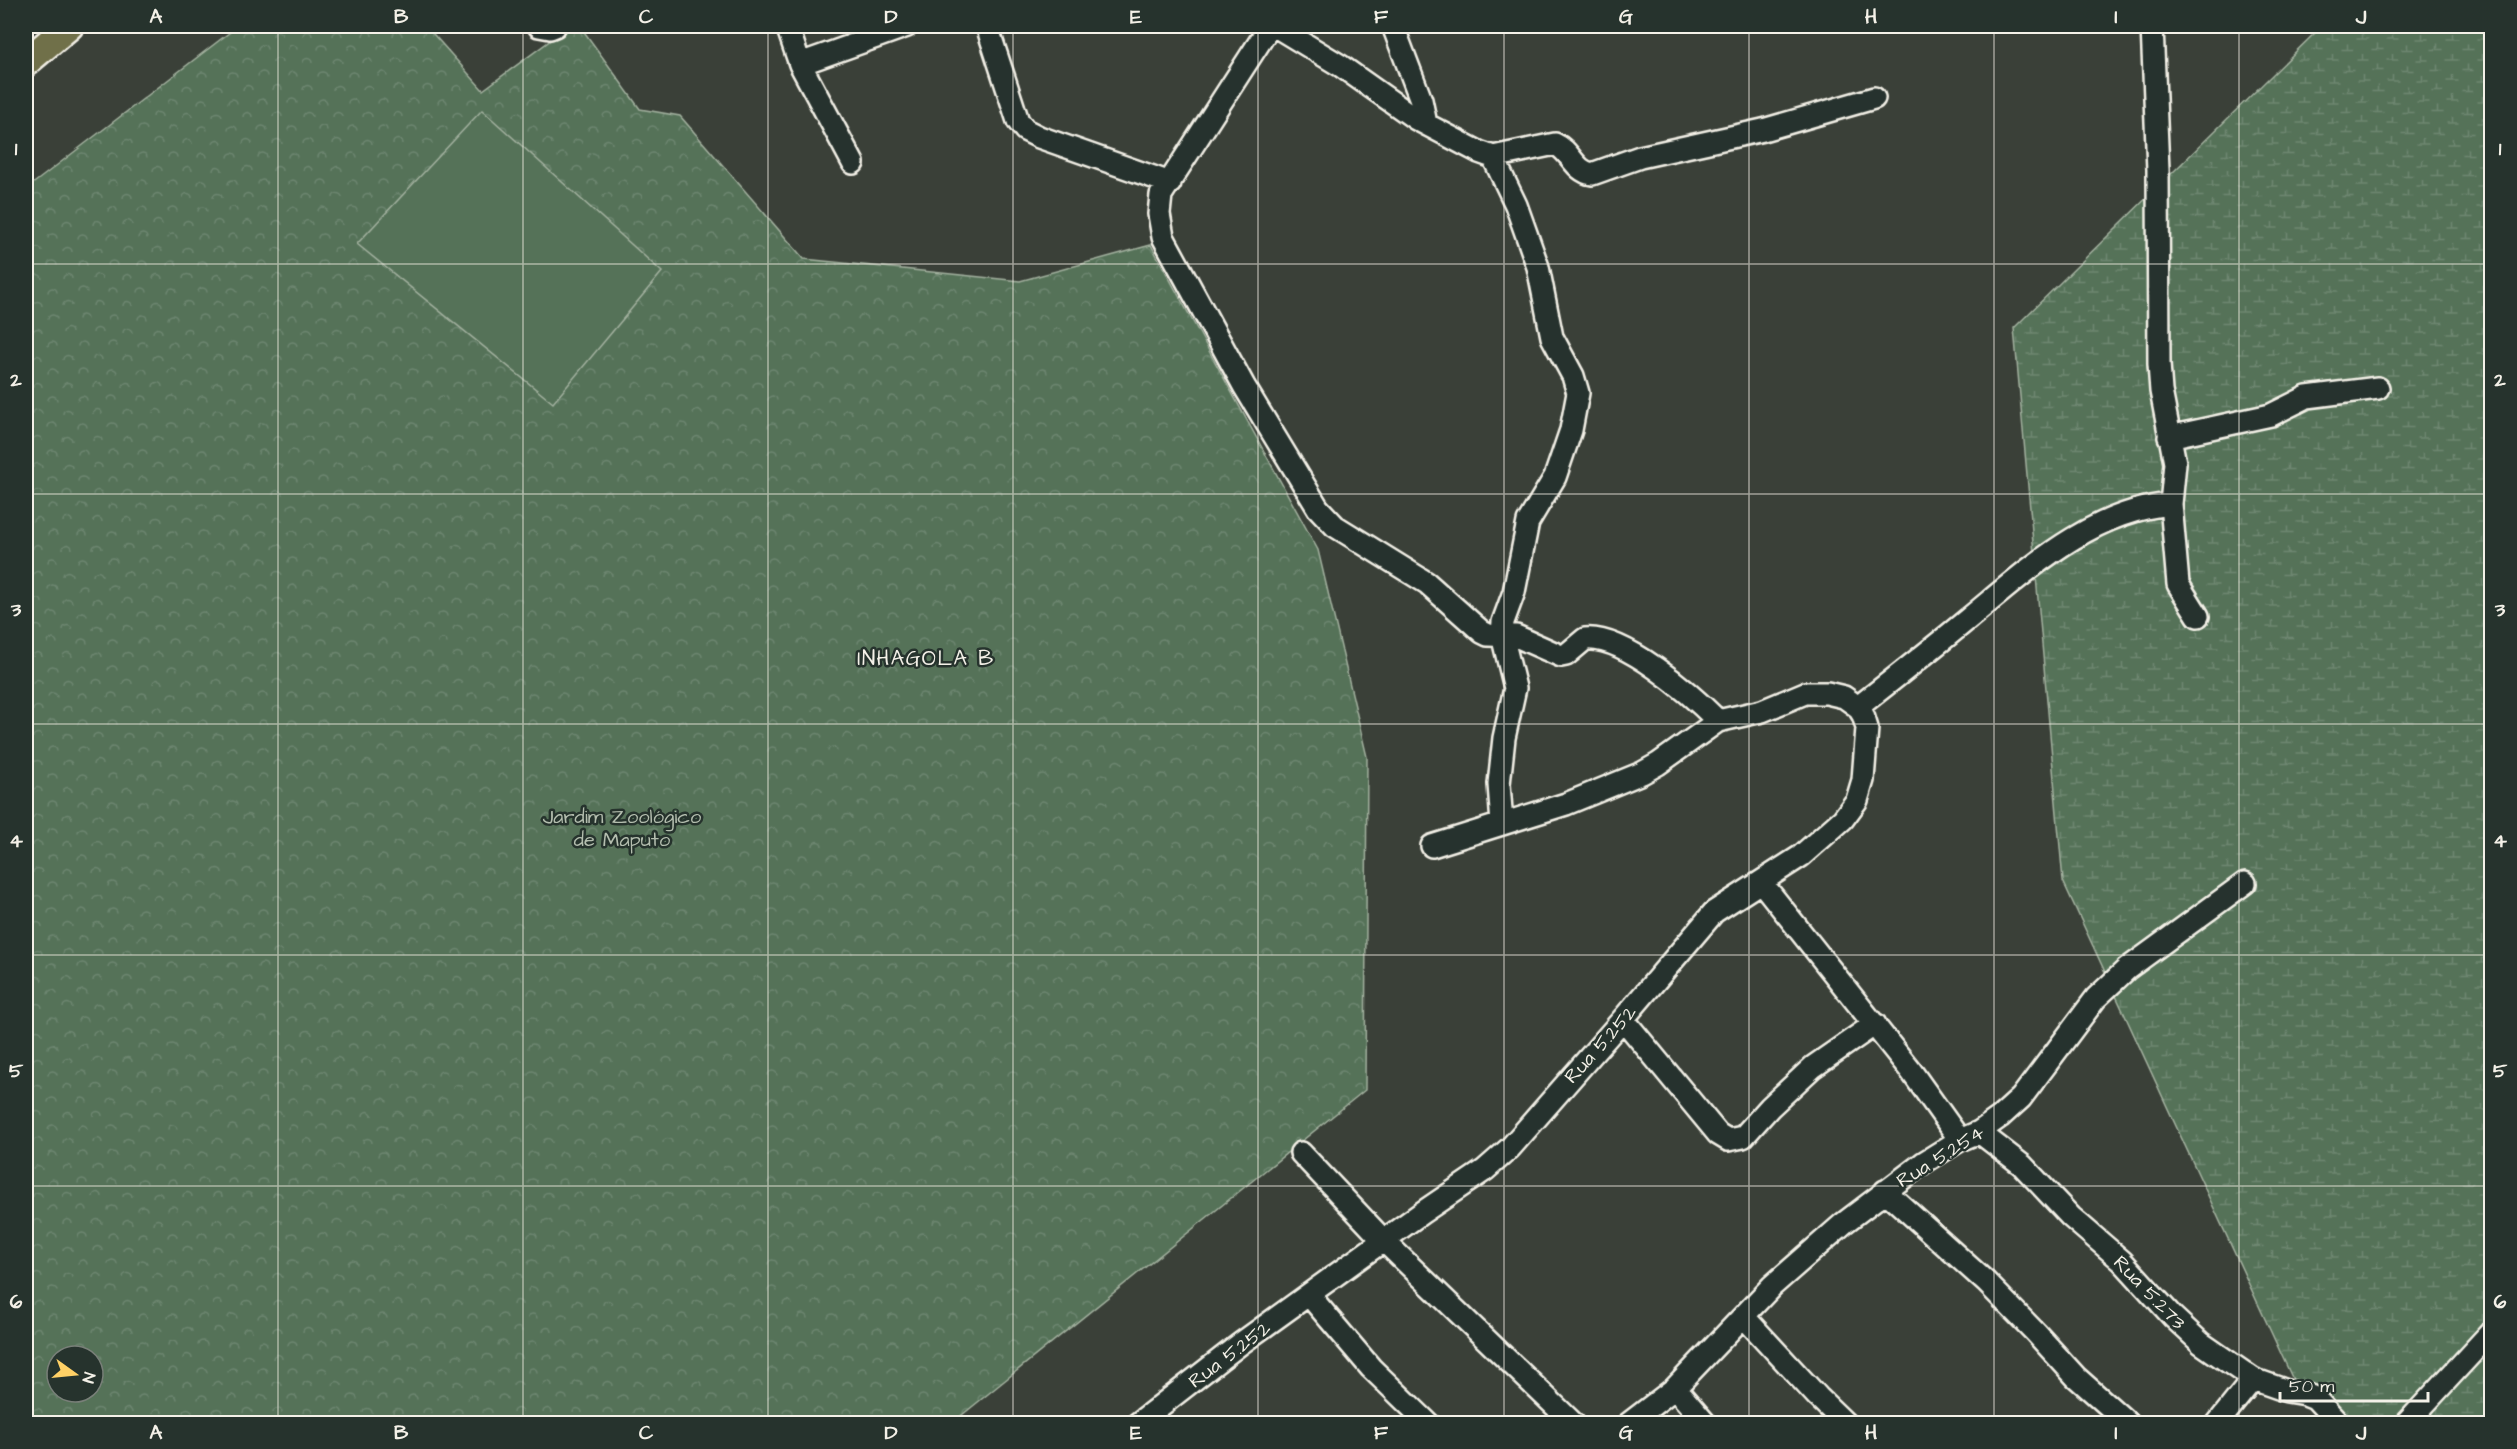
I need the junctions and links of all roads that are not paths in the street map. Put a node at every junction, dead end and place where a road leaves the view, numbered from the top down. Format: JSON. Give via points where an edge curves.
{"nodes":[{"id":1,"x":69,"y":26,"type":"edge"},
{"id":2,"x":539,"y":26,"type":"edge"},
{"id":3,"x":555,"y":26,"type":"edge"},
{"id":4,"x":787,"y":26,"type":"edge"},
{"id":5,"x":907,"y":26,"type":"edge"},
{"id":6,"x":987,"y":26,"type":"edge"},
{"id":7,"x":1273,"y":26,"type":"edge"},
{"id":8,"x":1393,"y":26,"type":"edge"},
{"id":9,"x":2152,"y":26,"type":"edge"},
{"id":10,"x":26,"y":62,"type":"edge"},
{"id":11,"x":800,"y":64,"type":"junction"},
{"id":12,"x":1874,"y":98,"type":"dead end"},
{"id":13,"x":1426,"y":124,"type":"junction"},
{"id":14,"x":1493,"y":157,"type":"junction"},
{"id":15,"x":853,"y":163,"type":"dead end"},
{"id":16,"x":1170,"y":183,"type":"junction"},
{"id":17,"x":2378,"y":388,"type":"dead end"},
{"id":18,"x":2169,"y":437,"type":"junction"},
{"id":19,"x":2171,"y":504,"type":"junction"},
{"id":20,"x":2198,"y":615,"type":"dead end"},
{"id":21,"x":1502,"y":635,"type":"junction"},
{"id":22,"x":1858,"y":707,"type":"junction"},
{"id":23,"x":1718,"y":721,"type":"junction"},
{"id":24,"x":1502,"y":824,"type":"junction"},
{"id":25,"x":1432,"y":846,"type":"dead end"},
{"id":26,"x":1762,"y":883,"type":"junction"},
{"id":27,"x":2245,"y":883,"type":"dead end"},
{"id":28,"x":1623,"y":1019,"type":"junction"},
{"id":29,"x":1875,"y":1024,"type":"junction"},
{"id":30,"x":1970,"y":1136,"type":"junction"},
{"id":31,"x":1301,"y":1153,"type":"dead end"},
{"id":32,"x":1885,"y":1191,"type":"junction"},
{"id":33,"x":1384,"y":1241,"type":"junction"},
{"id":34,"x":1309,"y":1295,"type":"junction"},
{"id":35,"x":1744,"y":1317,"type":"junction"},
{"id":36,"x":2492,"y":1331,"type":"edge"},
{"id":37,"x":2253,"y":1379,"type":"junction"},
{"id":38,"x":1675,"y":1388,"type":"junction"},
{"id":39,"x":1137,"y":1424,"type":"edge"},
{"id":40,"x":1429,"y":1424,"type":"edge"},
{"id":41,"x":1574,"y":1424,"type":"edge"},
{"id":42,"x":1628,"y":1424,"type":"edge"},
{"id":43,"x":1706,"y":1424,"type":"edge"},
{"id":44,"x":1846,"y":1424,"type":"edge"},
{"id":45,"x":2129,"y":1424,"type":"edge"},
{"id":46,"x":2217,"y":1424,"type":"edge"},
{"id":47,"x":2338,"y":1424,"type":"edge"},
{"id":48,"x":2406,"y":1424,"type":"edge"}],
"edges":[{"from":1,"to":10,"type":"main road"},
{"from":2,"to":3,"type":"street"},
{"from":4,"to":11,"type":"street"},
{"from":5,"to":11,"type":"street"},
{"from":6,"to":16,"type":"street","via":[[1018,121],[1025,130]]},
{"from":7,"to":13,"type":"street"},
{"from":7,"to":16,"type":"street"},
{"from":8,"to":13,"type":"street"},
{"from":9,"to":18,"type":"street","via":[[2158,170],[2159,364]]},
{"from":11,"to":15,"type":"street"},
{"from":12,"to":14,"type":"street","via":[[1763,130],[1640,157],[1592,174],[1579,170],[1563,147],[1555,144]]},
{"from":13,"to":14,"type":"street"},
{"from":14,"to":21,"type":"street","via":[[1516,205],[1538,267],[1552,336],[1578,393],[1571,430],[1554,477],[1528,522]]},
{"from":16,"to":21,"type":"street","via":[[1161,195],[1163,237],[1244,386],[1318,508],[1335,526],[1427,583],[1482,632]]},
{"from":17,"to":18,"type":"street","via":[[2307,397],[2271,415]]},
{"from":18,"to":19,"type":"street","via":[[2175,464]]},
{"from":19,"to":20,"type":"street","via":[[2178,584]]},
{"from":19,"to":22,"type":"street","via":[[2112,517],[2060,547]]},
{"from":21,"to":23,"type":"street","via":[[1527,640],[1561,656],[1585,639],[1625,648]]},
{"from":21,"to":24,"type":"street","via":[[1515,688],[1499,784]]},
{"from":22,"to":23,"type":"street","via":[[1844,697],[1805,693],[1762,711]]},
{"from":22,"to":26,"type":"street","name":"Rua 5.252","via":[[1867,728],[1863,780],[1857,800],[1817,843]]},
{"from":23,"to":24,"type":"street","via":[[1642,773],[1566,804]]},
{"from":24,"to":25,"type":"street"},
{"from":26,"to":28,"type":"street","name":"Rua 5.252","via":[[1714,912]]},
{"from":26,"to":29,"type":"street","name":"Rua 5.273"},
{"from":27,"to":30,"type":"street","name":"Rua 5.254","via":[[2127,969],[2096,998],[2021,1098]]},
{"from":28,"to":29,"type":"street","via":[[1718,1134],[1728,1140],[1743,1137],[1813,1066]]},
{"from":28,"to":33,"type":"street","name":"Rua 5.252","via":[[1510,1148]]},
{"from":29,"to":30,"type":"street","name":"Rua 5.273"},
{"from":30,"to":32,"type":"street","name":"Rua 5.254"},
{"from":30,"to":37,"type":"street","name":"Rua 5.273","via":[[2022,1165],[2200,1343]]},
{"from":31,"to":33,"type":"street"},
{"from":32,"to":35,"type":"street","name":"Rua 5.254","via":[[1801,1259]]},
{"from":32,"to":45,"type":"street","via":[[1986,1282],[2076,1377]]},
{"from":33,"to":34,"type":"street","name":"Rua 5.252"},
{"from":33,"to":41,"type":"street"},
{"from":34,"to":39,"type":"street","name":"Rua 5.252"},
{"from":34,"to":40,"type":"street","via":[[1371,1368]]},
{"from":35,"to":38,"type":"street","name":"Rua 5.254"},
{"from":35,"to":44,"type":"street"},
{"from":36,"to":48,"type":"street"},
{"from":37,"to":46,"type":"street"},
{"from":37,"to":47,"type":"street","name":"Rua 5.273","via":[[2315,1398]]},
{"from":38,"to":42,"type":"street","name":"Rua 5.254"},
{"from":38,"to":43,"type":"street"}]}
